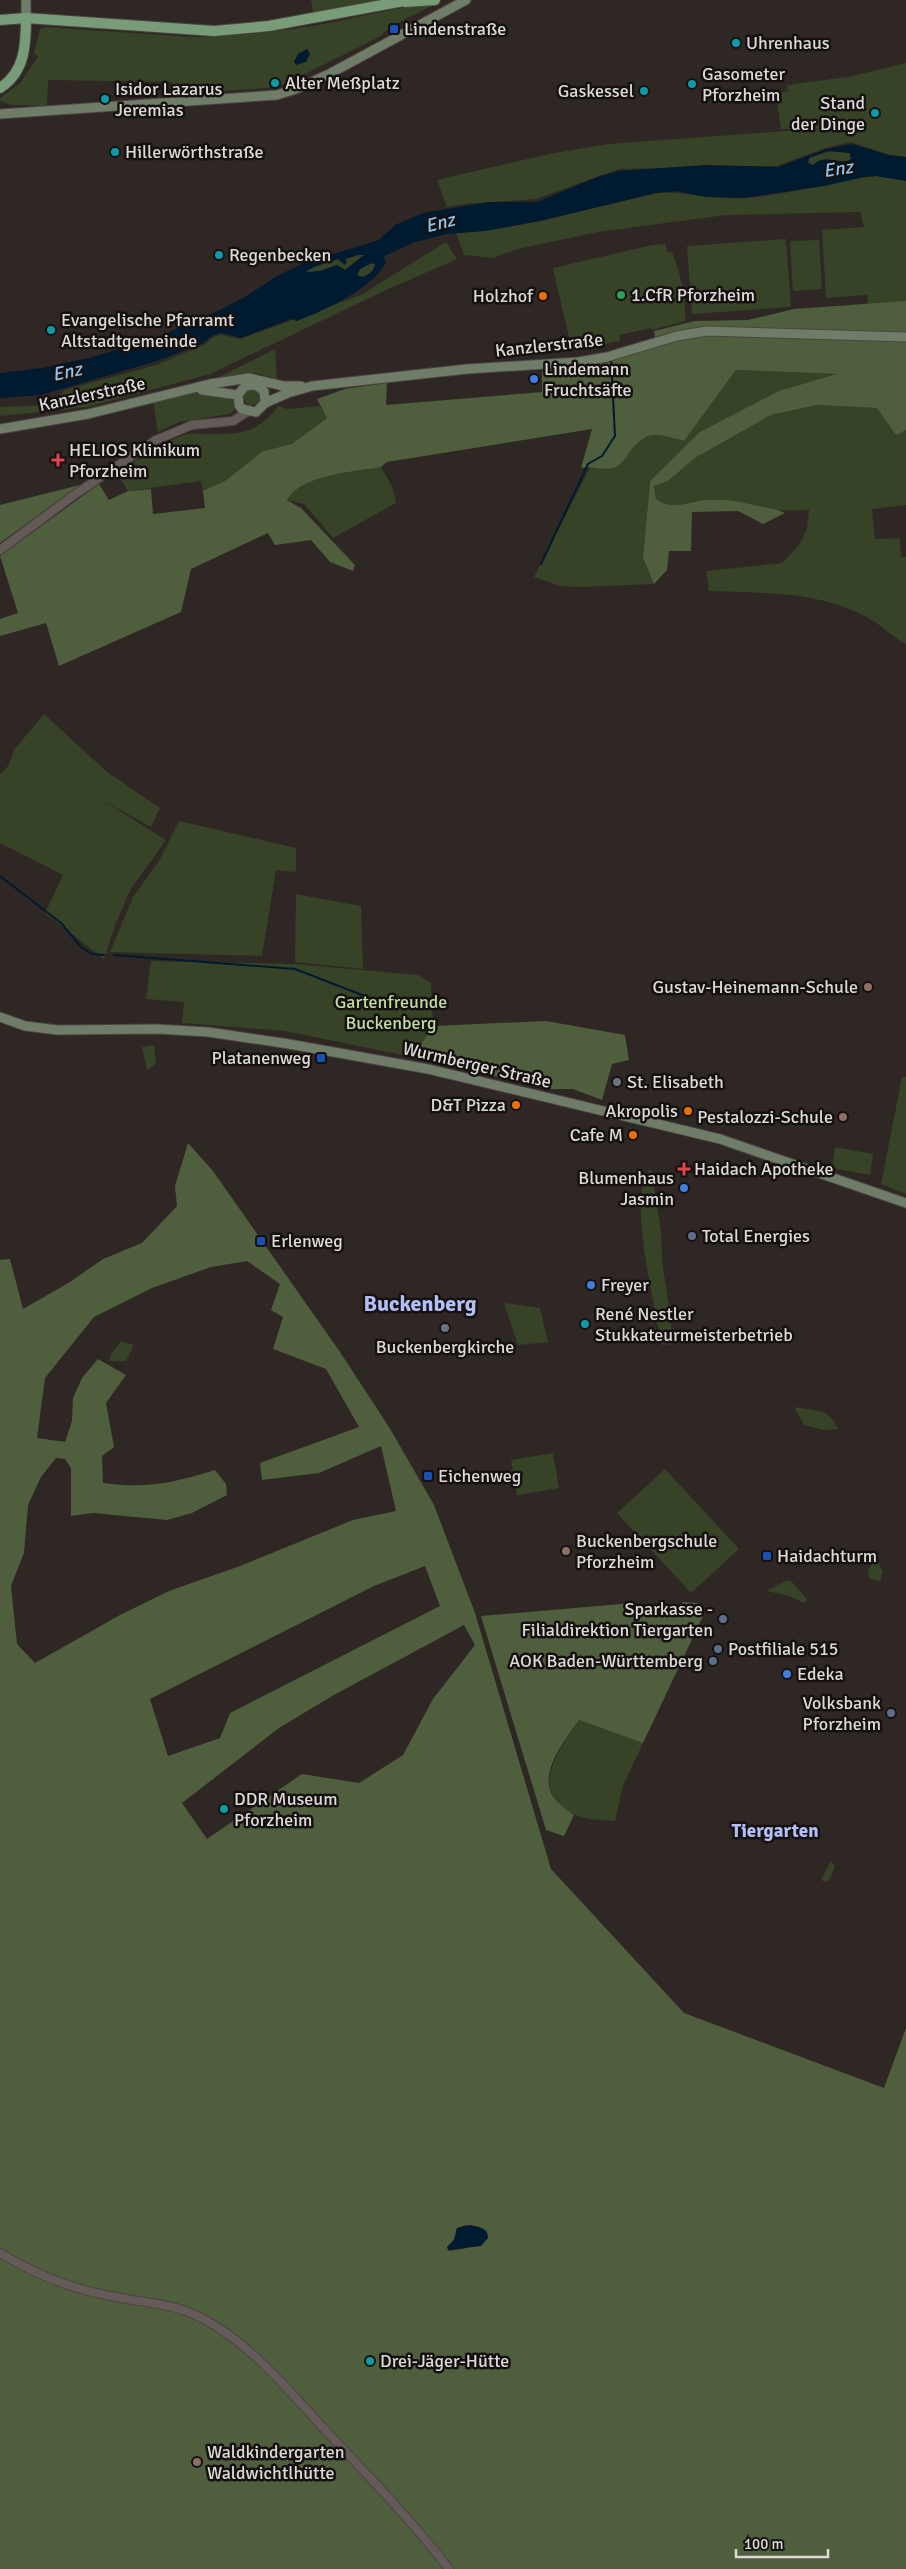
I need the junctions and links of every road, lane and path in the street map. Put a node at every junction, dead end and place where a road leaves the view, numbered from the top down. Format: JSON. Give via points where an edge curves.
{"nodes":[{"id":1,"x":26,"y":0,"type":"edge"},
{"id":2,"x":435,"y":0,"type":"edge"},
{"id":3,"x":466,"y":0,"type":"edge"},
{"id":4,"x":407,"y":1,"type":"edge"},
{"id":5,"x":451,"y":4,"type":"edge"},
{"id":6,"x":26,"y":18,"type":"junction"},
{"id":7,"x":0,"y":20,"type":"edge"},
{"id":8,"x":0,"y":88,"type":"edge"},
{"id":9,"x":0,"y":114,"type":"edge"},
{"id":10,"x":906,"y":337,"type":"edge"},
{"id":11,"x":312,"y":386,"type":"junction"},
{"id":12,"x":190,"y":390,"type":"junction"},
{"id":13,"x":264,"y":392,"type":"junction"},
{"id":14,"x":288,"y":392,"type":"junction"},
{"id":15,"x":238,"y":395,"type":"junction"},
{"id":16,"x":265,"y":403,"type":"junction"},
{"id":17,"x":247,"y":412,"type":"junction"},
{"id":18,"x":0,"y":429,"type":"edge"},
{"id":19,"x":0,"y":550,"type":"edge"},
{"id":20,"x":0,"y":1017,"type":"edge"},
{"id":21,"x":906,"y":1203,"type":"edge"},
{"id":22,"x":0,"y":2253,"type":"edge"},
{"id":23,"x":449,"y":2569,"type":"edge"}],
"edges":[{"from":1,"to":6,"type":"main road"},
{"from":2,"to":4,"type":"main road"},
{"from":3,"to":5,"type":"main road"},
{"from":4,"to":6,"type":"main road","via":[[269,26],[214,31]]},
{"from":5,"to":9,"type":"main road","via":[[325,76],[277,95]]},
{"from":6,"to":7,"type":"main road"},
{"from":6,"to":8,"type":"main road","via":[[23,59],[11,79]]},
{"from":10,"to":11,"type":"main road","name":"Kanzlerstraße","via":[[707,330],[578,362]]},
{"from":11,"to":12,"type":"main road","name":"Kanzlerstraße","via":[[283,386],[249,378]]},
{"from":11,"to":14,"type":"main road","name":"Kanzlerstraße"},
{"from":12,"to":15,"type":"main road","name":"Kanzlerstraße"},
{"from":12,"to":18,"type":"main road","name":"Kanzlerstraße","via":[[88,414]]},
{"from":13,"to":14,"type":"main road","name":"Kanzlerstraße"},
{"from":13,"to":15,"type":"main road","name":"Kanzlerstraße","via":[[250,384]]},
{"from":13,"to":16,"type":"main road"},
{"from":14,"to":16,"type":"main road","name":"Kanzlerstraße"},
{"from":15,"to":17,"type":"main road","via":[[239,405]]},
{"from":16,"to":17,"type":"main road","name":"Kanzlerstraße","via":[[260,410]]},
{"from":17,"to":19,"type":"street","via":[[233,422],[192,425],[156,440]]},
{"from":20,"to":21,"type":"main road","name":"Wurmberger Straße","via":[[24,1026],[58,1030],[208,1032],[428,1069],[720,1139]]},
{"from":22,"to":23,"type":"street","via":[[60,2283],[176,2308],[219,2329],[287,2390],[392,2500]]}]}
